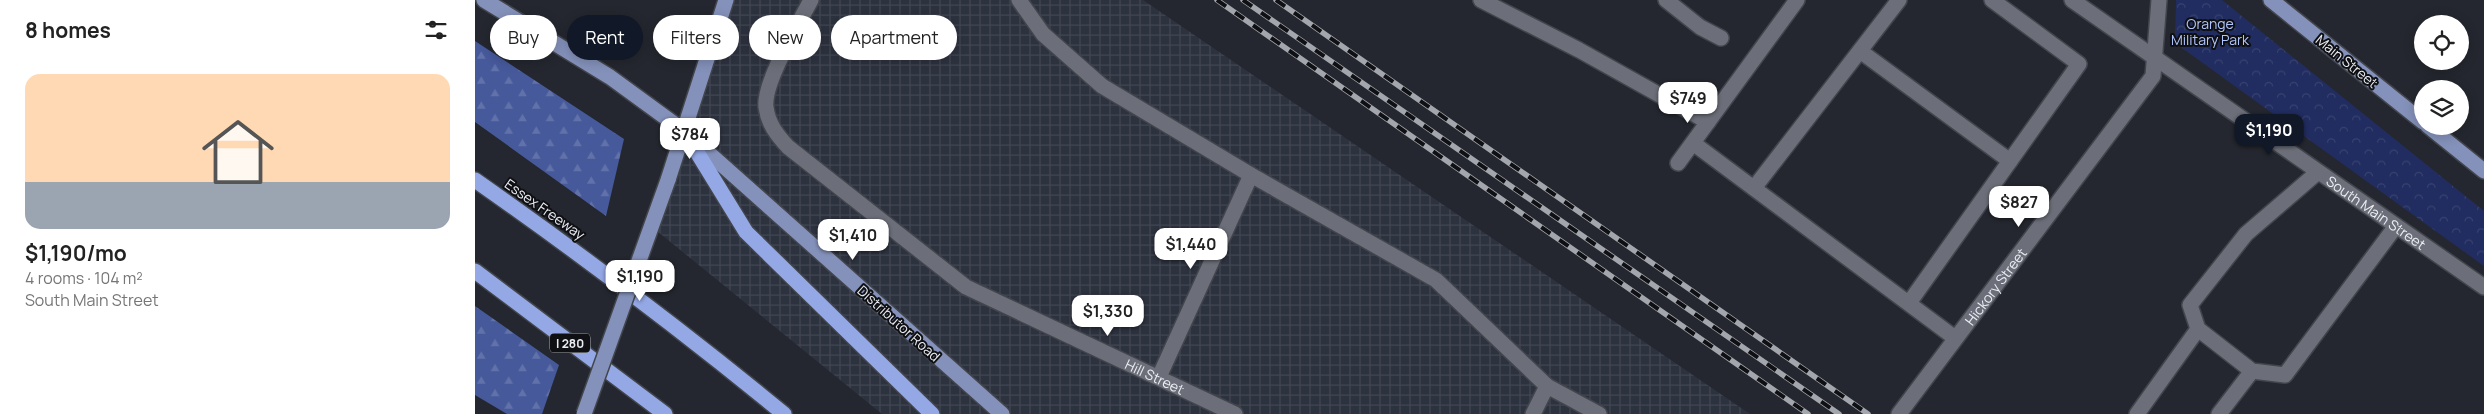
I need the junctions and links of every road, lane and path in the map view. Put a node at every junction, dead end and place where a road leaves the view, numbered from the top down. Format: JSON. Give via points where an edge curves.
{"nodes":[{"id":1,"x":484,"y":0,"type":"edge"},
{"id":2,"x":726,"y":0,"type":"edge"},
{"id":3,"x":811,"y":0,"type":"edge"},
{"id":4,"x":1019,"y":0,"type":"edge"},
{"id":5,"x":1481,"y":0,"type":"edge"},
{"id":6,"x":1666,"y":0,"type":"edge"},
{"id":7,"x":1797,"y":0,"type":"edge"},
{"id":8,"x":1899,"y":0,"type":"edge"},
{"id":9,"x":1993,"y":0,"type":"edge"},
{"id":10,"x":2072,"y":0,"type":"edge"},
{"id":11,"x":2159,"y":0,"type":"edge"},
{"id":12,"x":2274,"y":1,"type":"edge"},
{"id":13,"x":1721,"y":38,"type":"dead end"},
{"id":14,"x":1860,"y":51,"type":"junction"},
{"id":15,"x":2155,"y":58,"type":"junction"},
{"id":16,"x":2414,"y":115,"type":"edge"},
{"id":17,"x":1708,"y":122,"type":"junction"},
{"id":18,"x":684,"y":131,"type":"junction"},
{"id":19,"x":2439,"y":135,"type":"edge"},
{"id":20,"x":1693,"y":143,"type":"junction"},
{"id":21,"x":2010,"y":161,"type":"junction"},
{"id":22,"x":1678,"y":163,"type":"dead end"},
{"id":23,"x":2484,"y":171,"type":"edge"},
{"id":24,"x":2318,"y":172,"type":"junction"},
{"id":25,"x":1251,"y":175,"type":"junction"},
{"id":26,"x":475,"y":180,"type":"edge"},
{"id":27,"x":1754,"y":188,"type":"junction"},
{"id":28,"x":2396,"y":226,"type":"junction"},
{"id":29,"x":475,"y":271,"type":"edge"},
{"id":30,"x":2484,"y":287,"type":"edge"},
{"id":31,"x":1909,"y":303,"type":"junction"},
{"id":32,"x":2198,"y":329,"type":"junction"},
{"id":33,"x":1955,"y":338,"type":"junction"},
{"id":34,"x":2251,"y":371,"type":"junction"},
{"id":35,"x":1159,"y":377,"type":"junction"},
{"id":36,"x":1547,"y":386,"type":"junction"},
{"id":37,"x":584,"y":414,"type":"edge"},
{"id":38,"x":665,"y":414,"type":"edge"},
{"id":39,"x":784,"y":414,"type":"edge"},
{"id":40,"x":932,"y":414,"type":"edge"},
{"id":41,"x":1002,"y":414,"type":"edge"},
{"id":42,"x":1235,"y":414,"type":"edge"},
{"id":43,"x":1533,"y":414,"type":"edge"},
{"id":44,"x":1599,"y":414,"type":"edge"},
{"id":45,"x":1899,"y":414,"type":"edge"},
{"id":46,"x":2137,"y":414,"type":"edge"},
{"id":47,"x":2219,"y":414,"type":"edge"}],
"edges":[{"from":1,"to":18,"type":"main road","name":"Distributor Road","via":[[610,77]]},
{"from":2,"to":18,"type":"main road"},
{"from":3,"to":35,"type":"street","name":"Hill Street","via":[[770,86],[766,108],[773,131],[787,148],[966,288]]},
{"from":4,"to":25,"type":"street","via":[[1043,34],[1102,86]]},
{"from":5,"to":17,"type":"street"},
{"from":6,"to":13,"type":"street","via":[[1700,27]]},
{"from":7,"to":17,"type":"street"},
{"from":8,"to":14,"type":"street"},
{"from":9,"to":21,"type":"street","via":[[2079,64]]},
{"from":10,"to":15,"type":"street","name":"South Main Street"},
{"from":11,"to":15,"type":"street","name":"Hickory Street"},
{"from":12,"to":16,"type":"main road","name":"Main Street"},
{"from":14,"to":21,"type":"street"},
{"from":14,"to":27,"type":"street"},
{"from":15,"to":24,"type":"street","name":"South Main Street"},
{"from":15,"to":33,"type":"street","name":"Hickory Street","via":[[2153,76]]},
{"from":17,"to":20,"type":"street"},
{"from":18,"to":37,"type":"main road","bridge":true},
{"from":18,"to":40,"type":"highway","via":[[746,232]]},
{"from":18,"to":41,"type":"main road","name":"Distributor Road"},
{"from":19,"to":23,"type":"main road"},
{"from":20,"to":22,"type":"street"},
{"from":20,"to":27,"type":"street"},
{"from":21,"to":31,"type":"street"},
{"from":24,"to":28,"type":"street","name":"South Main Street"},
{"from":24,"to":32,"type":"street","via":[[2246,234],[2190,305]]},
{"from":25,"to":35,"type":"street"},
{"from":25,"to":36,"type":"street","via":[[1436,280]]},
{"from":26,"to":39,"type":"highway","name":"Essex Freeway","via":[[677,326]]},
{"from":27,"to":31,"type":"street"},
{"from":28,"to":30,"type":"street","name":"South Main Street"},
{"from":28,"to":34,"type":"street","via":[[2285,375]]},
{"from":29,"to":38,"type":"highway","number":"I 280"},
{"from":31,"to":33,"type":"street"},
{"from":32,"to":34,"type":"street"},
{"from":32,"to":46,"type":"street"},
{"from":33,"to":45,"type":"street","name":"Hickory Street"},
{"from":34,"to":47,"type":"street"},
{"from":35,"to":42,"type":"street","name":"Hill Street"},
{"from":36,"to":43,"type":"street"},
{"from":36,"to":44,"type":"street"}]}
